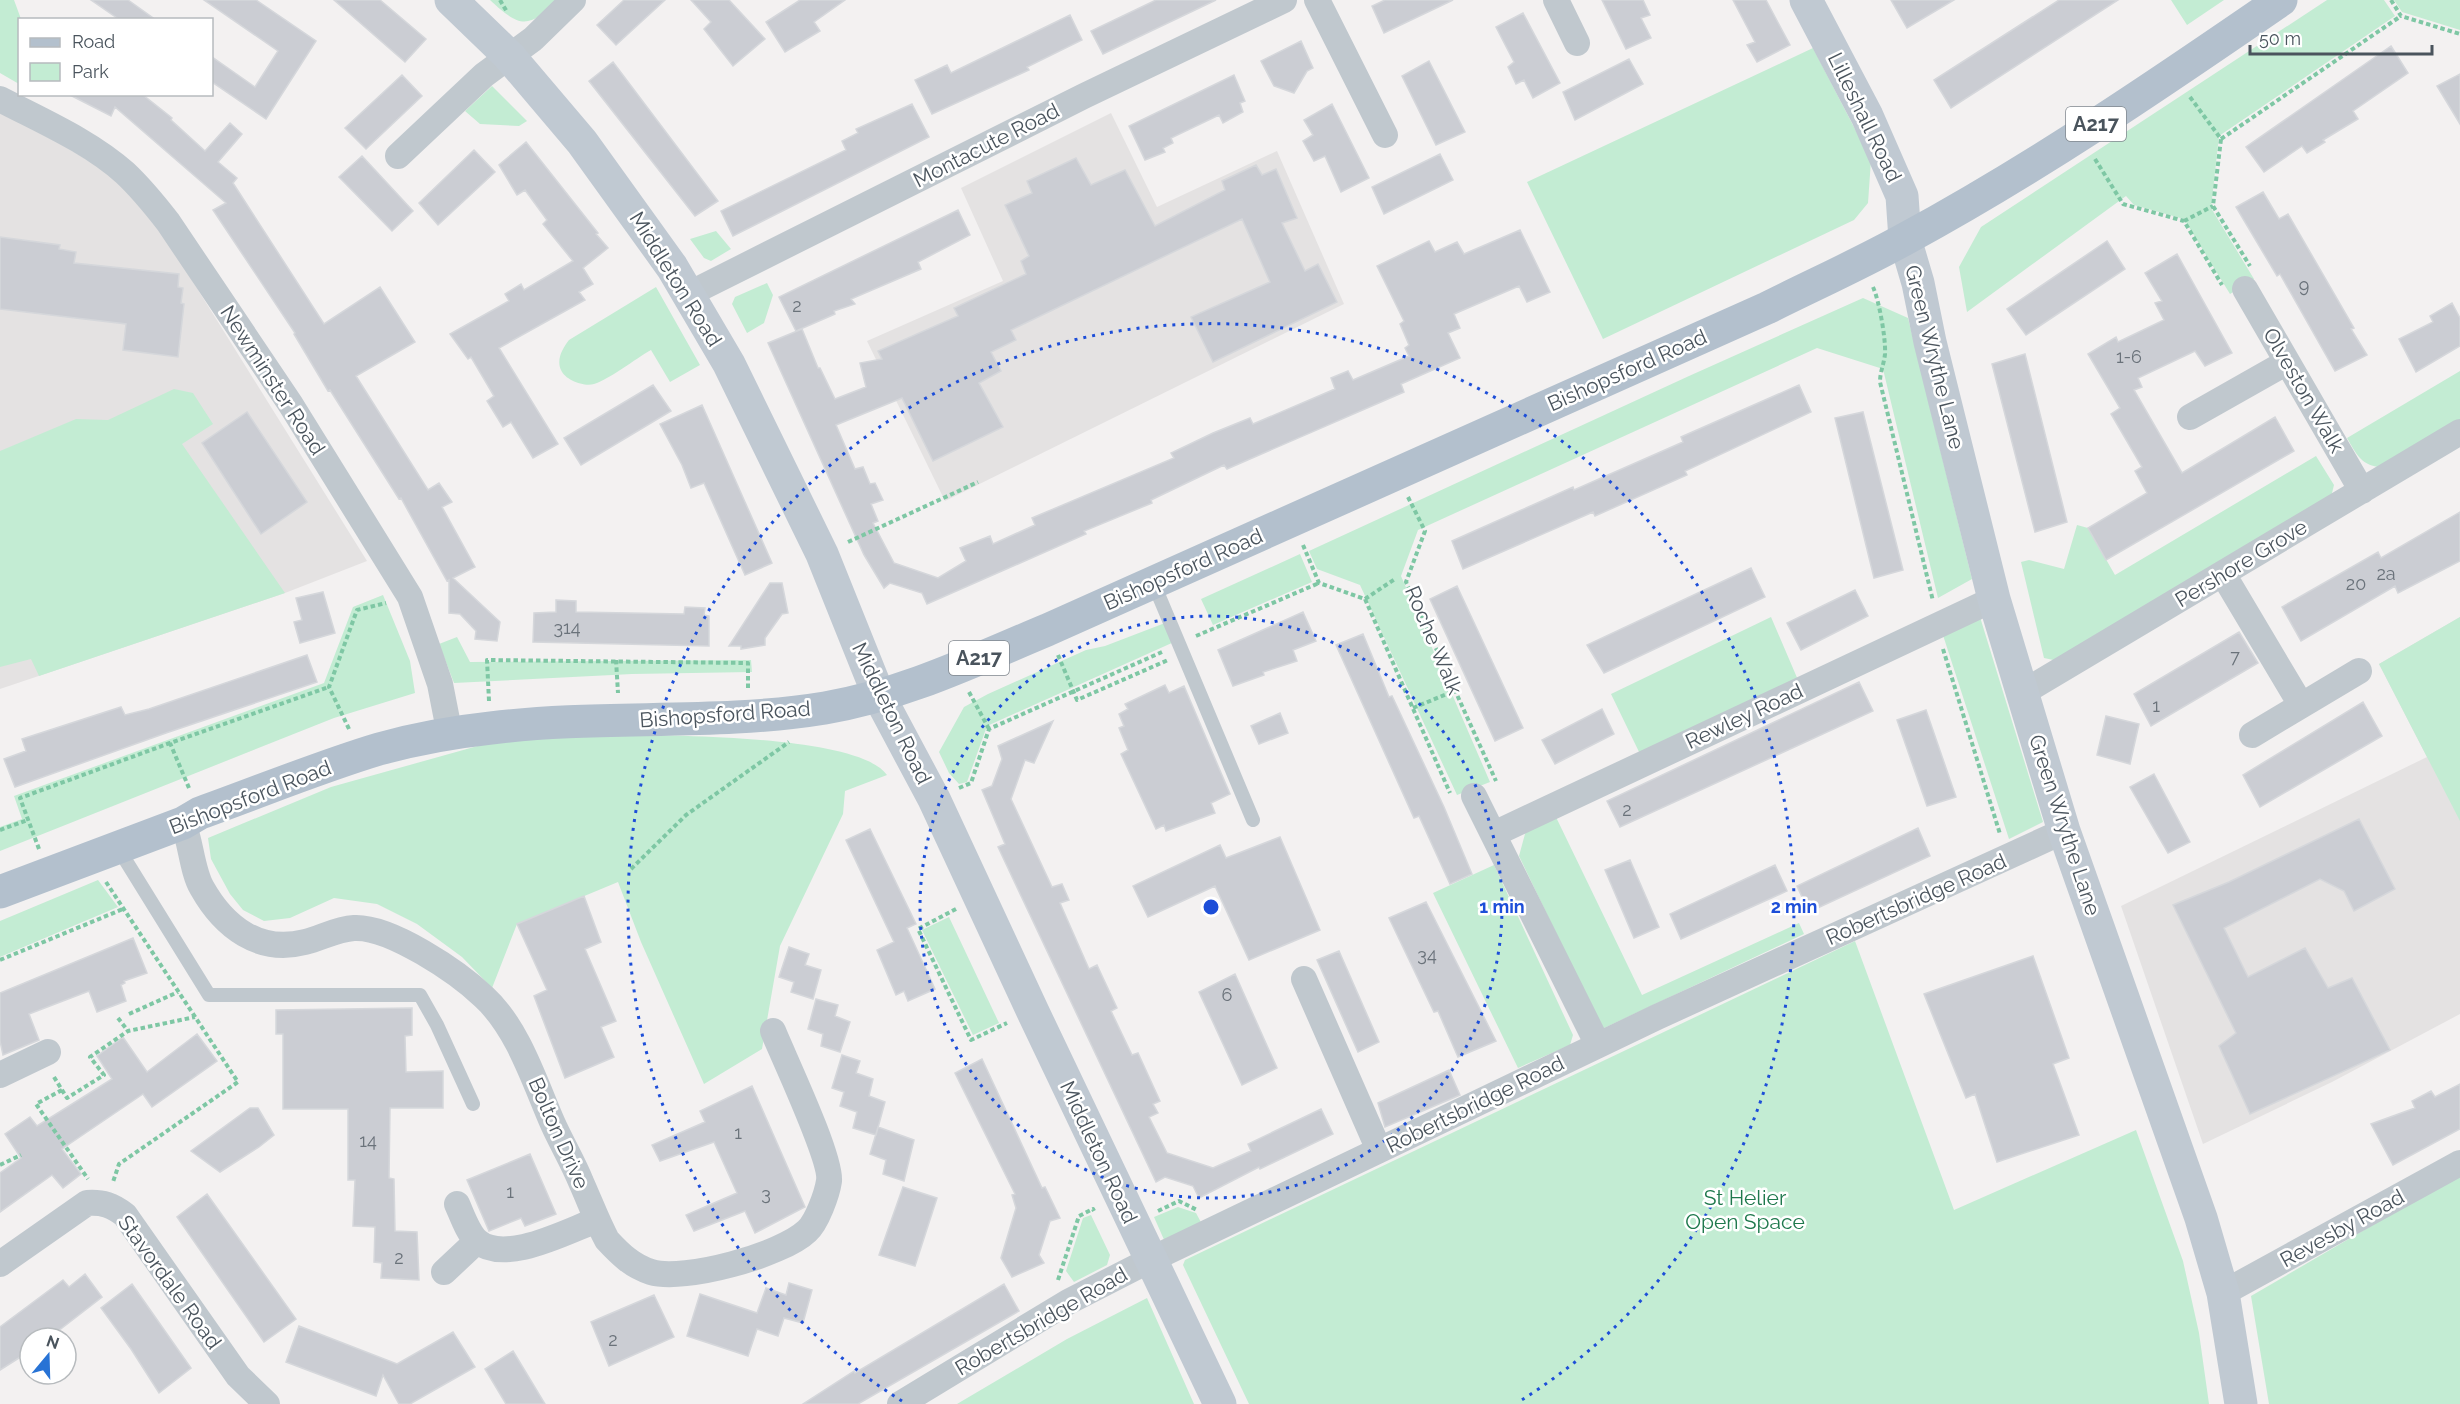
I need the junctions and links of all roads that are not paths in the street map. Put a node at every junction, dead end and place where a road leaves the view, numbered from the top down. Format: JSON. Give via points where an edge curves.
{"nodes":[{"id":1,"x":451,"y":0,"type":"edge"},
{"id":2,"x":573,"y":0,"type":"edge"},
{"id":3,"x":1284,"y":0,"type":"edge"},
{"id":4,"x":1317,"y":0,"type":"edge"},
{"id":5,"x":1556,"y":0,"type":"edge"},
{"id":6,"x":1806,"y":0,"type":"edge"},
{"id":7,"x":2281,"y":0,"type":"edge"},
{"id":8,"x":1577,"y":43,"type":"dead end"},
{"id":9,"x":509,"y":56,"type":"junction"},
{"id":10,"x":0,"y":99,"type":"edge"},
{"id":11,"x":1385,"y":135,"type":"dead end"},
{"id":12,"x":398,"y":156,"type":"dead end"},
{"id":13,"x":1905,"y":239,"type":"junction"},
{"id":14,"x":2245,"y":289,"type":"road end"},
{"id":15,"x":689,"y":294,"type":"junction"},
{"id":16,"x":2287,"y":362,"type":"junction"},
{"id":17,"x":2190,"y":417,"type":"dead end"},
{"id":18,"x":2460,"y":432,"type":"edge"},
{"id":19,"x":2362,"y":491,"type":"junction"},
{"id":20,"x":2223,"y":574,"type":"junction"},
{"id":21,"x":1153,"y":582,"type":"junction"},
{"id":22,"x":1994,"y":599,"type":"junction"},
{"id":23,"x":2359,"y":671,"type":"dead end"},
{"id":24,"x":2022,"y":693,"type":"junction"},
{"id":25,"x":879,"y":696,"type":"junction"},
{"id":26,"x":2301,"y":705,"type":"junction"},
{"id":27,"x":450,"y":735,"type":"junction"},
{"id":28,"x":2252,"y":735,"type":"dead end"},
{"id":29,"x":1474,"y":796,"type":"road end"},
{"id":30,"x":192,"y":818,"type":"junction"},
{"id":31,"x":1253,"y":820,"type":"dead end"},
{"id":32,"x":2064,"y":831,"type":"junction"},
{"id":33,"x":1494,"y":834,"type":"junction"},
{"id":34,"x":103,"y":851,"type":"junction"},
{"id":35,"x":0,"y":892,"type":"edge"},
{"id":36,"x":1304,"y":979,"type":"dead end"},
{"id":37,"x":773,"y":1031,"type":"dead end"},
{"id":38,"x":1598,"y":1045,"type":"junction"},
{"id":39,"x":45,"y":1054,"type":"road end"},
{"id":40,"x":0,"y":1075,"type":"edge"},
{"id":41,"x":473,"y":1104,"type":"dead end"},
{"id":42,"x":1379,"y":1150,"type":"junction"},
{"id":43,"x":2460,"y":1163,"type":"edge"},
{"id":44,"x":457,"y":1204,"type":"dead end"},
{"id":45,"x":597,"y":1220,"type":"junction"},
{"id":46,"x":477,"y":1241,"type":"junction"},
{"id":47,"x":1150,"y":1260,"type":"junction"},
{"id":48,"x":0,"y":1264,"type":"edge"},
{"id":49,"x":444,"y":1272,"type":"dead end"},
{"id":50,"x":2223,"y":1293,"type":"junction"},
{"id":51,"x":267,"y":1404,"type":"edge"},
{"id":52,"x":900,"y":1404,"type":"edge"},
{"id":53,"x":1220,"y":1404,"type":"edge"},
{"id":54,"x":2241,"y":1404,"type":"edge"}],
"edges":[{"from":1,"to":9,"type":"street","name":"Middleton Road"},
{"from":2,"to":9,"type":"street","via":[[533,39]]},
{"from":3,"to":15,"type":"street","name":"Montacute Road"},
{"from":4,"to":11,"type":"street"},
{"from":5,"to":8,"type":"street"},
{"from":6,"to":13,"type":"street","name":"Lilleshall Road","via":[[1896,177],[1902,196]]},
{"from":7,"to":13,"type":"main road","name":"Bishopsford Road","number":"A217","via":[[2080,135]]},
{"from":9,"to":12,"type":"street"},
{"from":9,"to":15,"type":"street","name":"Middleton Road","via":[[582,142]]},
{"from":10,"to":27,"type":"street","name":"Newminster Road","via":[[84,144],[123,171],[148,196],[291,405],[410,597],[440,684]]},
{"from":13,"to":21,"type":"main road","name":"Bishopsford Road","number":"A217","via":[[1767,308]]},
{"from":13,"to":22,"type":"street","name":"Green Wrythe Lane"},
{"from":14,"to":16,"type":"street","name":"Olveston Walk"},
{"from":15,"to":25,"type":"street","name":"Middleton Road","via":[[759,421],[822,554]]},
{"from":16,"to":17,"type":"street"},
{"from":16,"to":19,"type":"street","name":"Olveston Walk"},
{"from":18,"to":19,"type":"street","name":"Pershore Grove"},
{"from":19,"to":20,"type":"street","name":"Pershore Grove"},
{"from":20,"to":24,"type":"street","name":"Pershore Grove"},
{"from":20,"to":26,"type":"street"},
{"from":21,"to":25,"type":"main road","name":"Bishopsford Road","number":"A217","via":[[956,668]]},
{"from":21,"to":31,"type":"lane"},
{"from":22,"to":24,"type":"street","name":"Green Wrythe Lane"},
{"from":22,"to":33,"type":"street","name":"Rewley Road"},
{"from":23,"to":26,"type":"street"},
{"from":24,"to":32,"type":"street","name":"Green Wrythe Lane"},
{"from":25,"to":27,"type":"main road","name":"Bishopsford Road","number":"A217","via":[[749,717],[491,728]]},
{"from":25,"to":47,"type":"street","name":"Middleton Road","via":[[934,799]]},
{"from":26,"to":28,"type":"street"},
{"from":27,"to":30,"type":"main road","name":"Bishopsford Road","number":"A217","via":[[376,750]]},
{"from":29,"to":33,"type":"street"},
{"from":30,"to":34,"type":"main road","name":"Bishopsford Road","number":"A217"},
{"from":30,"to":45,"type":"street","name":"Bolton Drive","via":[[190,840],[201,886],[234,929],[255,941],[275,946],[354,928],[375,930],[410,945],[485,998],[502,1016],[532,1073]]},
{"from":32,"to":38,"type":"street","name":"Robertsbridge Road"},
{"from":32,"to":50,"type":"street","name":"Green Wrythe Lane","via":[[2193,1196]]},
{"from":33,"to":38,"type":"street"},
{"from":34,"to":35,"type":"main road","name":"Bishopsford Road","number":"A217"},
{"from":34,"to":41,"type":"lane","via":[[209,995],[420,995]]},
{"from":36,"to":42,"type":"street"},
{"from":37,"to":45,"type":"street","name":"Bolton Drive","via":[[824,1155],[829,1179],[809,1230],[757,1257],[682,1274],[653,1273],[620,1255]]},
{"from":38,"to":42,"type":"street","name":"Robertsbridge Road"},
{"from":39,"to":40,"type":"street"},
{"from":42,"to":47,"type":"street","name":"Robertsbridge Road"},
{"from":43,"to":50,"type":"street","name":"Revesby Road"},
{"from":44,"to":46,"type":"street"},
{"from":45,"to":46,"type":"street","via":[[516,1250],[495,1250]]},
{"from":46,"to":49,"type":"street"},
{"from":47,"to":52,"type":"street","name":"Robertsbridge Road","via":[[1068,1302]]},
{"from":47,"to":53,"type":"street","name":"Middleton Road"},
{"from":48,"to":51,"type":"street","name":"Stavordale Road","via":[[87,1203],[112,1205],[125,1215],[237,1376]]},
{"from":50,"to":54,"type":"street","name":"Green Wrythe Lane"}]}
